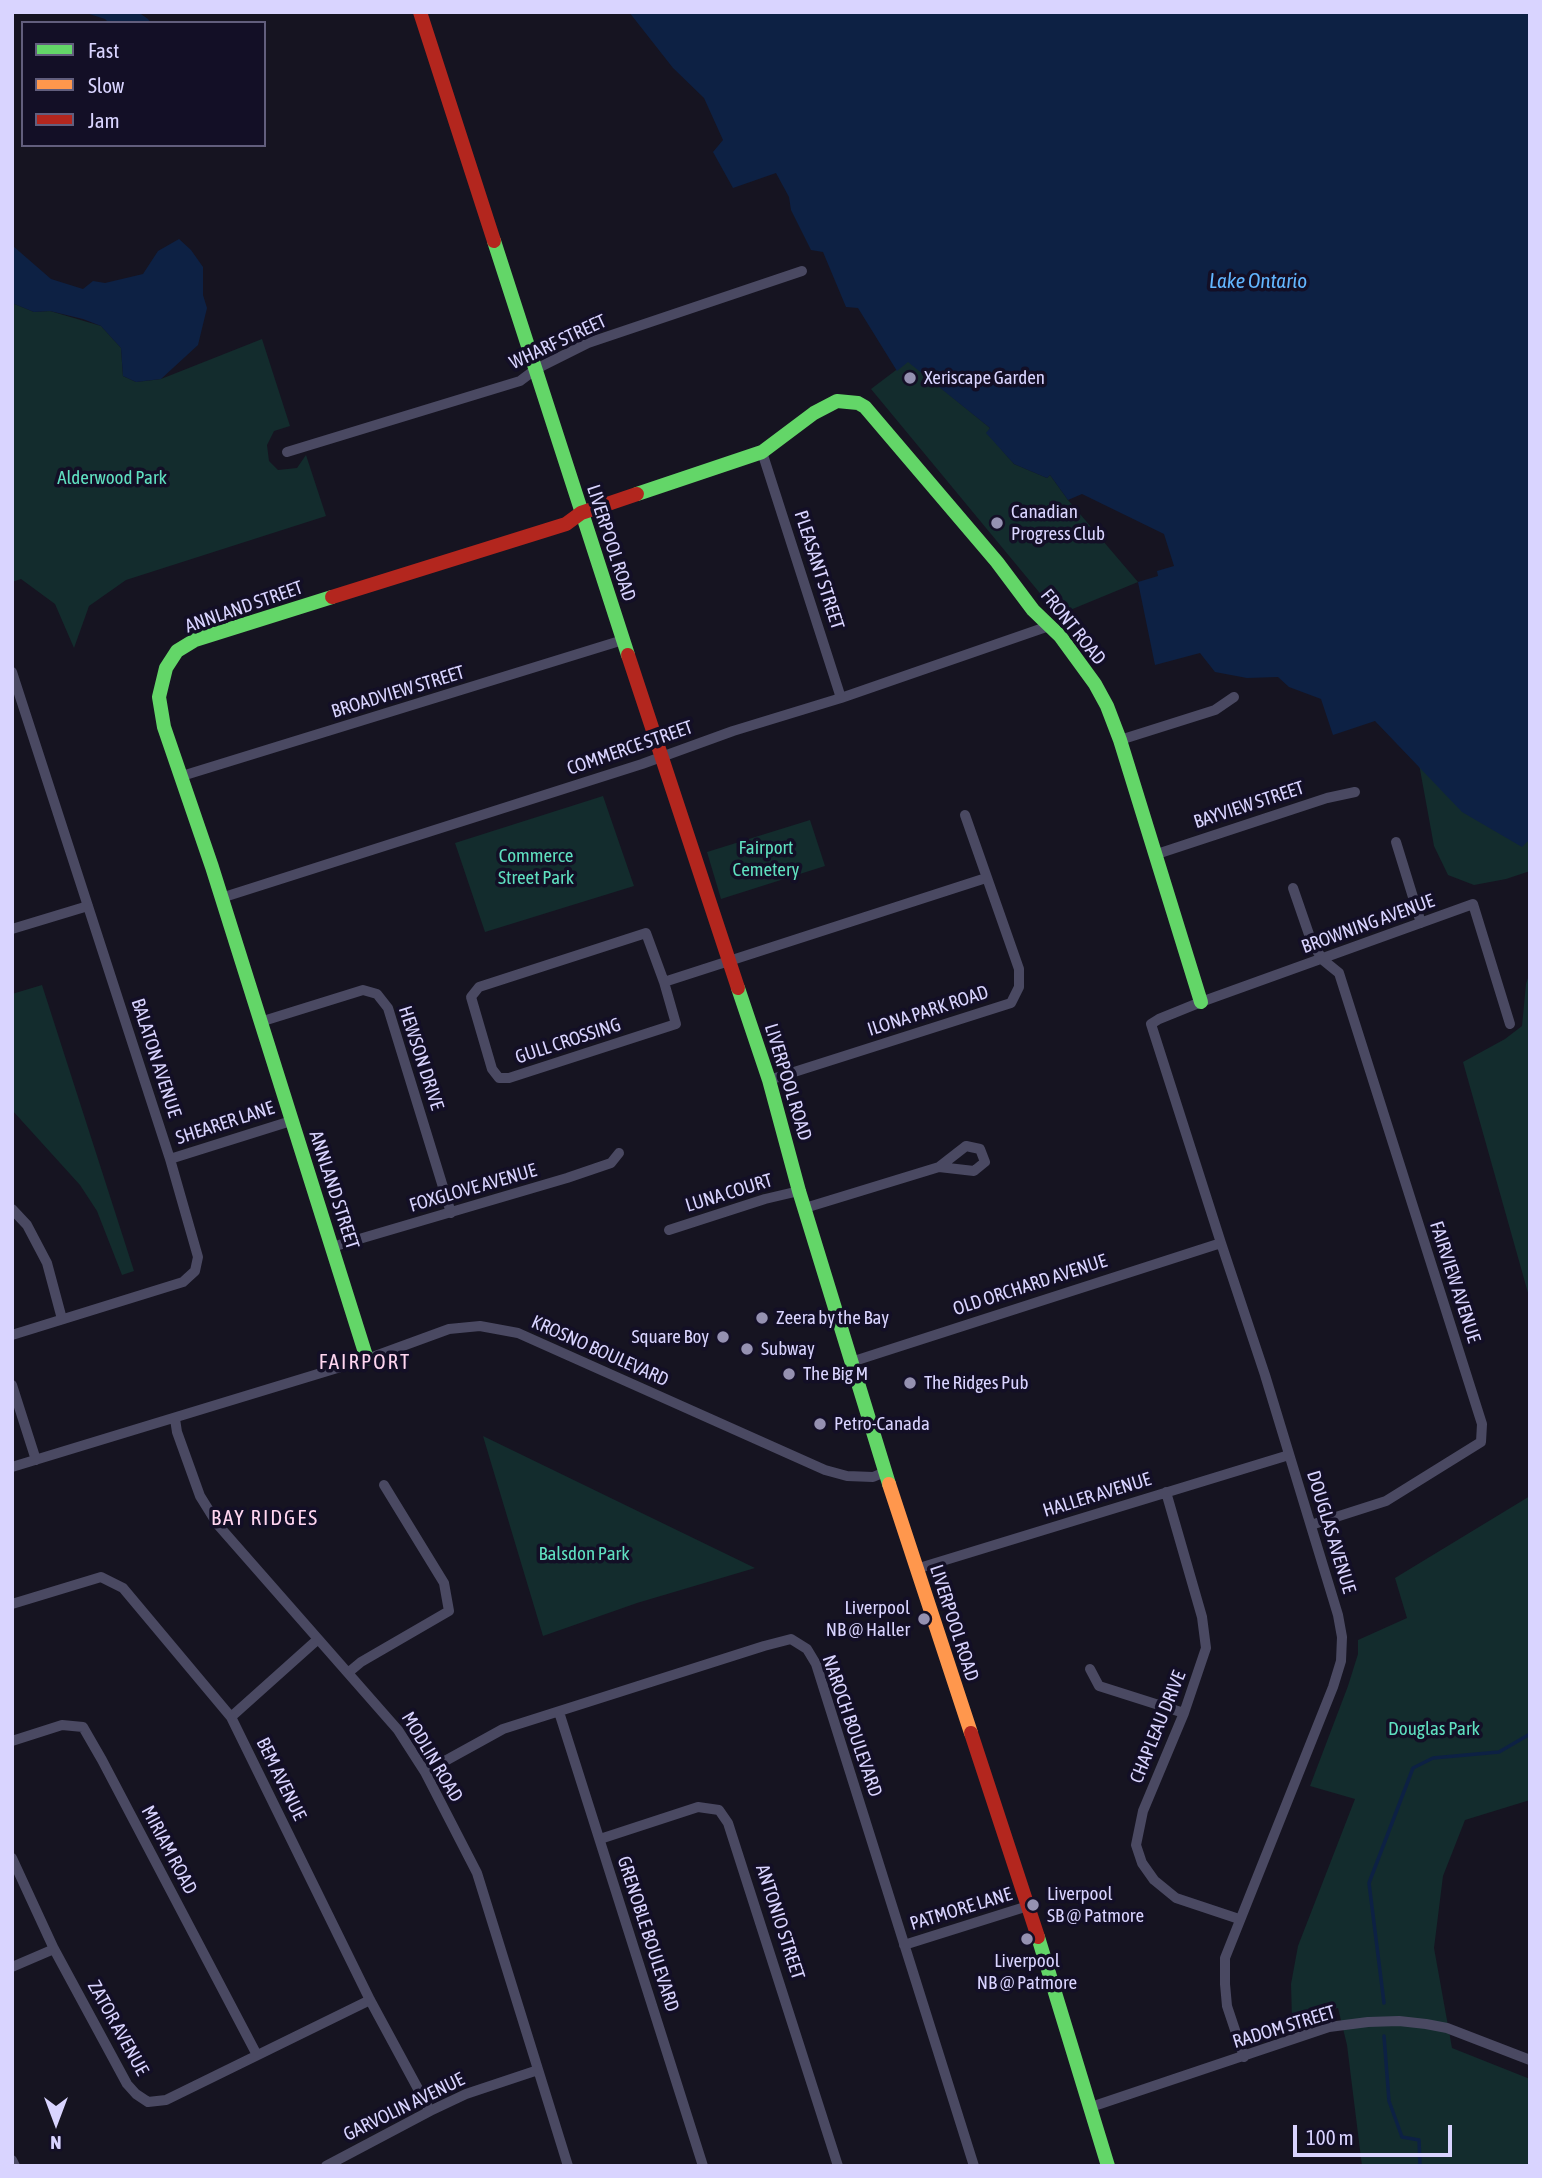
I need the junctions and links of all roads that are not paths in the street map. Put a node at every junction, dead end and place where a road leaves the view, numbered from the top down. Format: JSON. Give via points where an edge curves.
{"nodes":[{"id":1,"x":419,"y":12,"type":"edge"},
{"id":2,"x":802,"y":271,"type":"dead end"},
{"id":3,"x":536,"y":369,"type":"junction"},
{"id":4,"x":858,"y":403,"type":"joint"},
{"id":5,"x":287,"y":452,"type":"dead end"},
{"id":6,"x":762,"y":452,"type":"junction"},
{"id":7,"x":581,"y":513,"type":"junction"},
{"id":8,"x":1049,"y":626,"type":"junction"},
{"id":9,"x":623,"y":640,"type":"junction"},
{"id":10,"x":12,"y":672,"type":"edge"},
{"id":11,"x":1234,"y":697,"type":"dead end"},
{"id":12,"x":841,"y":698,"type":"junction"},
{"id":13,"x":1120,"y":740,"type":"junction"},
{"id":14,"x":661,"y":758,"type":"junction"},
{"id":15,"x":182,"y":776,"type":"junction"},
{"id":16,"x":1355,"y":792,"type":"dead end"},
{"id":17,"x":965,"y":815,"type":"dead end"},
{"id":18,"x":1396,"y":842,"type":"dead end"},
{"id":19,"x":1154,"y":855,"type":"junction"},
{"id":20,"x":986,"y":878,"type":"junction"},
{"id":21,"x":1293,"y":888,"type":"dead end"},
{"id":22,"x":221,"y":898,"type":"junction"},
{"id":23,"x":88,"y":906,"type":"junction"},
{"id":24,"x":1420,"y":923,"type":"junction"},
{"id":25,"x":12,"y":929,"type":"edge"},
{"id":26,"x":730,"y":960,"type":"junction"},
{"id":27,"x":1323,"y":960,"type":"junction"},
{"id":28,"x":664,"y":982,"type":"junction"},
{"id":29,"x":1201,"y":1002,"type":"junction"},
{"id":30,"x":1159,"y":1018,"type":"joint"},
{"id":31,"x":260,"y":1022,"type":"junction"},
{"id":32,"x":1510,"y":1024,"type":"dead end"},
{"id":33,"x":769,"y":1080,"type":"junction"},
{"id":34,"x":291,"y":1121,"type":"junction"},
{"id":35,"x":619,"y":1153,"type":"dead end"},
{"id":36,"x":170,"y":1159,"type":"junction"},
{"id":37,"x":939,"y":1167,"type":"dead end"},
{"id":38,"x":799,"y":1191,"type":"junction"},
{"id":39,"x":804,"y":1208,"type":"junction"},
{"id":40,"x":12,"y":1209,"type":"edge"},
{"id":41,"x":451,"y":1213,"type":"junction"},
{"id":42,"x":669,"y":1230,"type":"dead end"},
{"id":43,"x":1221,"y":1243,"type":"junction"},
{"id":44,"x":332,"y":1247,"type":"junction"},
{"id":45,"x":62,"y":1319,"type":"junction"},
{"id":46,"x":12,"y":1335,"type":"edge"},
{"id":47,"x":366,"y":1359,"type":"junction"},
{"id":48,"x":851,"y":1362,"type":"junction"},
{"id":49,"x":12,"y":1385,"type":"edge"},
{"id":50,"x":175,"y":1419,"type":"junction"},
{"id":51,"x":1289,"y":1455,"type":"junction"},
{"id":52,"x":36,"y":1460,"type":"junction"},
{"id":53,"x":12,"y":1467,"type":"edge"},
{"id":54,"x":885,"y":1472,"type":"junction"},
{"id":55,"x":384,"y":1485,"type":"dead end"},
{"id":56,"x":1166,"y":1492,"type":"junction"},
{"id":57,"x":1311,"y":1524,"type":"junction"},
{"id":58,"x":916,"y":1569,"type":"junction"},
{"id":59,"x":12,"y":1604,"type":"edge"},
{"id":60,"x":317,"y":1640,"type":"junction"},
{"id":61,"x":1090,"y":1670,"type":"dead end"},
{"id":62,"x":349,"y":1672,"type":"junction"},
{"id":63,"x":559,"y":1712,"type":"junction"},
{"id":64,"x":1184,"y":1713,"type":"junction"},
{"id":65,"x":231,"y":1717,"type":"junction"},
{"id":66,"x":12,"y":1741,"type":"edge"},
{"id":67,"x":425,"y":1772,"type":"junction"},
{"id":68,"x":600,"y":1839,"type":"junction"},
{"id":69,"x":12,"y":1858,"type":"edge"},
{"id":70,"x":1028,"y":1906,"type":"junction"},
{"id":71,"x":1239,"y":1919,"type":"junction"},
{"id":72,"x":904,"y":1945,"type":"junction"},
{"id":73,"x":54,"y":1949,"type":"junction"},
{"id":74,"x":12,"y":1967,"type":"edge"},
{"id":75,"x":370,"y":2000,"type":"junction"},
{"id":76,"x":257,"y":2055,"type":"junction"},
{"id":77,"x":1244,"y":2057,"type":"junction"},
{"id":78,"x":1530,"y":2060,"type":"edge"},
{"id":79,"x":538,"y":2070,"type":"junction"},
{"id":80,"x":1091,"y":2107,"type":"junction"},
{"id":81,"x":430,"y":2111,"type":"junction"},
{"id":82,"x":12,"y":2161,"type":"edge"},
{"id":83,"x":15,"y":2166,"type":"edge"},
{"id":84,"x":326,"y":2166,"type":"edge"},
{"id":85,"x":568,"y":2166,"type":"edge"},
{"id":86,"x":703,"y":2166,"type":"edge"},
{"id":87,"x":838,"y":2166,"type":"edge"},
{"id":88,"x":974,"y":2166,"type":"edge"},
{"id":89,"x":1108,"y":2166,"type":"edge"}],
"edges":[{"from":1,"to":3,"type":"street","name":"LIVERPOOL ROAD"},
{"from":2,"to":3,"type":"street","name":"WHARF STREET","via":[[587,343]]},
{"from":3,"to":5,"type":"street","name":"WHARF STREET","via":[[520,380]]},
{"from":3,"to":7,"type":"street","name":"LIVERPOOL ROAD"},
{"from":4,"to":6,"type":"street","name":"ANNLAND STREET","via":[[837,401]]},
{"from":4,"to":8,"type":"street","name":"FRONT ROAD"},
{"from":6,"to":7,"type":"street","name":"ANNLAND STREET"},
{"from":6,"to":12,"type":"street","name":"PLEASANT STREET"},
{"from":7,"to":9,"type":"street","name":"LIVERPOOL ROAD"},
{"from":7,"to":15,"type":"street","name":"ANNLAND STREET","via":[[566,524],[195,640],[177,652],[166,668],[159,697],[164,727]]},
{"from":8,"to":12,"type":"street","name":"COMMERCE STREET"},
{"from":8,"to":13,"type":"street","name":"FRONT ROAD","via":[[1095,684]]},
{"from":9,"to":14,"type":"street","name":"LIVERPOOL ROAD"},
{"from":9,"to":15,"type":"street","name":"BROADVIEW STREET"},
{"from":10,"to":23,"type":"street","name":"BALATON AVENUE"},
{"from":11,"to":13,"type":"street","via":[[1215,710]]},
{"from":12,"to":14,"type":"street","name":"COMMERCE STREET"},
{"from":13,"to":19,"type":"street","name":"FRONT ROAD"},
{"from":14,"to":22,"type":"street","name":"COMMERCE STREET"},
{"from":14,"to":26,"type":"street","name":"LIVERPOOL ROAD"},
{"from":15,"to":22,"type":"street","name":"ANNLAND STREET"},
{"from":16,"to":19,"type":"street","name":"BAYVIEW STREET"},
{"from":17,"to":20,"type":"street","name":"ILONA PARK ROAD"},
{"from":18,"to":24,"type":"street"},
{"from":19,"to":29,"type":"street","name":"FRONT ROAD"},
{"from":20,"to":26,"type":"street"},
{"from":20,"to":33,"type":"street","name":"ILONA PARK ROAD","via":[[1019,969],[1019,987],[1011,1003]]},
{"from":21,"to":27,"type":"street","via":[[1311,943]]},
{"from":22,"to":31,"type":"street","name":"ANNLAND STREET"},
{"from":23,"to":25,"type":"street"},
{"from":23,"to":36,"type":"street","name":"BALATON AVENUE"},
{"from":24,"to":27,"type":"street","name":"BROWNING AVENUE"},
{"from":24,"to":32,"type":"street","name":"BROWNING AVENUE","via":[[1473,904]]},
{"from":26,"to":28,"type":"street"},
{"from":26,"to":33,"type":"street","name":"LIVERPOOL ROAD"},
{"from":27,"to":29,"type":"street","name":"BROWNING AVENUE"},
{"from":27,"to":57,"type":"street","name":"FAIRVIEW AVENUE","via":[[1339,973],[1482,1424],[1481,1442],[1386,1501]]},
{"from":28,"to":28,"type":"street","name":"GULL CROSSING","via":[[646,933],[479,986],[471,997],[492,1069],[499,1078],[509,1078],[676,1024]]},
{"from":29,"to":30,"type":"street","name":"BROWNING AVENUE"},
{"from":30,"to":43,"type":"street","name":"DOUGLAS AVENUE","via":[[1152,1024],[1155,1037]]},
{"from":31,"to":34,"type":"street","name":"ANNLAND STREET"},
{"from":31,"to":41,"type":"street","name":"HEWSON DRIVE","via":[[363,990],[377,994],[388,1008]]},
{"from":33,"to":38,"type":"street","name":"LIVERPOOL ROAD"},
{"from":34,"to":36,"type":"street","name":"SHEARER LANE"},
{"from":34,"to":44,"type":"street","name":"ANNLAND STREET"},
{"from":35,"to":41,"type":"street","name":"FOXGLOVE AVENUE","via":[[611,1163]]},
{"from":36,"to":45,"type":"street","name":"BALATON AVENUE","via":[[198,1257],[195,1271],[183,1282]]},
{"from":37,"to":39,"type":"street"},
{"from":38,"to":39,"type":"street","name":"LIVERPOOL ROAD"},
{"from":38,"to":42,"type":"street","name":"LUNA COURT"},
{"from":39,"to":48,"type":"street","name":"LIVERPOOL ROAD"},
{"from":40,"to":45,"type":"street","via":[[27,1225],[47,1263]]},
{"from":41,"to":44,"type":"street","name":"FOXGLOVE AVENUE"},
{"from":43,"to":48,"type":"street","name":"OLD ORCHARD AVENUE"},
{"from":43,"to":51,"type":"street","name":"DOUGLAS AVENUE"},
{"from":44,"to":47,"type":"street","name":"ANNLAND STREET"},
{"from":45,"to":46,"type":"street","name":"BALATON AVENUE"},
{"from":47,"to":50,"type":"street","name":"KROSNO BOULEVARD"},
{"from":47,"to":54,"type":"street","name":"KROSNO BOULEVARD","via":[[449,1329],[480,1326],[518,1333],[825,1470],[873,1478]]},
{"from":48,"to":54,"type":"street","name":"LIVERPOOL ROAD"},
{"from":49,"to":52,"type":"street"},
{"from":50,"to":52,"type":"street","name":"KROSNO BOULEVARD"},
{"from":50,"to":60,"type":"street","name":"MODLIN ROAD","via":[[200,1496],[218,1525]]},
{"from":51,"to":56,"type":"street","name":"HALLER AVENUE"},
{"from":51,"to":57,"type":"street","name":"DOUGLAS AVENUE"},
{"from":52,"to":53,"type":"street","name":"KROSNO BOULEVARD"},
{"from":54,"to":58,"type":"street","name":"LIVERPOOL ROAD"},
{"from":55,"to":62,"type":"street","via":[[444,1583],[449,1611]]},
{"from":56,"to":58,"type":"street","name":"HALLER AVENUE"},
{"from":56,"to":64,"type":"street","name":"CHAPLEAU DRIVE","via":[[1202,1617],[1206,1648]]},
{"from":57,"to":71,"type":"street","name":"DOUGLAS AVENUE","via":[[1338,1615],[1340,1661]]},
{"from":58,"to":70,"type":"street","name":"LIVERPOOL ROAD"},
{"from":59,"to":65,"type":"street","name":"BEM AVENUE","via":[[101,1577],[123,1588]]},
{"from":60,"to":62,"type":"street","name":"MODLIN ROAD"},
{"from":60,"to":65,"type":"street"},
{"from":61,"to":64,"type":"street","via":[[1100,1686]]},
{"from":62,"to":67,"type":"street","name":"MODLIN ROAD","via":[[398,1730]]},
{"from":63,"to":67,"type":"street","name":"NAROCH BOULEVARD","via":[[503,1729]]},
{"from":63,"to":68,"type":"street","name":"GRENOBLE BOULEVARD"},
{"from":63,"to":72,"type":"street","name":"NAROCH BOULEVARD","via":[[764,1646],[792,1639],[807,1649],[816,1664]]},
{"from":64,"to":71,"type":"street","name":"CHAPLEAU DRIVE","via":[[1143,1811],[1136,1845],[1154,1880],[1176,1898]]},
{"from":65,"to":75,"type":"street","name":"BEM AVENUE"},
{"from":66,"to":76,"type":"street","name":"MIRIAM ROAD","via":[[62,1725],[83,1727]]},
{"from":67,"to":79,"type":"street","name":"MODLIN ROAD","via":[[477,1873]]},
{"from":68,"to":86,"type":"street","name":"GRENOBLE BOULEVARD"},
{"from":68,"to":87,"type":"street","name":"ANTONIO STREET","via":[[698,1807],[719,1810],[724,1816],[734,1835]]},
{"from":69,"to":73,"type":"street","name":"ZATOR AVENUE"},
{"from":70,"to":72,"type":"street","name":"PATMORE LANE"},
{"from":70,"to":80,"type":"street","name":"LIVERPOOL ROAD"},
{"from":71,"to":77,"type":"street","name":"DOUGLAS AVENUE","via":[[1225,1958],[1225,1984],[1227,2006]]},
{"from":72,"to":88,"type":"street","name":"NAROCH BOULEVARD"},
{"from":73,"to":74,"type":"street"},
{"from":73,"to":76,"type":"street","name":"ZATOR AVENUE","via":[[127,2084],[148,2102],[166,2100]]},
{"from":75,"to":76,"type":"street","name":"ZATOR AVENUE"},
{"from":75,"to":81,"type":"street","name":"BEM AVENUE"},
{"from":77,"to":78,"type":"street","name":"RADOM STREET","via":[[1329,2028],[1399,2021],[1447,2028]]},
{"from":77,"to":80,"type":"street","name":"RADOM STREET"},
{"from":79,"to":81,"type":"street","name":"GARVOLIN AVENUE"},
{"from":79,"to":85,"type":"street","name":"MODLIN ROAD"},
{"from":80,"to":89,"type":"street","name":"LIVERPOOL ROAD"},
{"from":81,"to":84,"type":"street","name":"GARVOLIN AVENUE"},
{"from":82,"to":83,"type":"street"}]}
